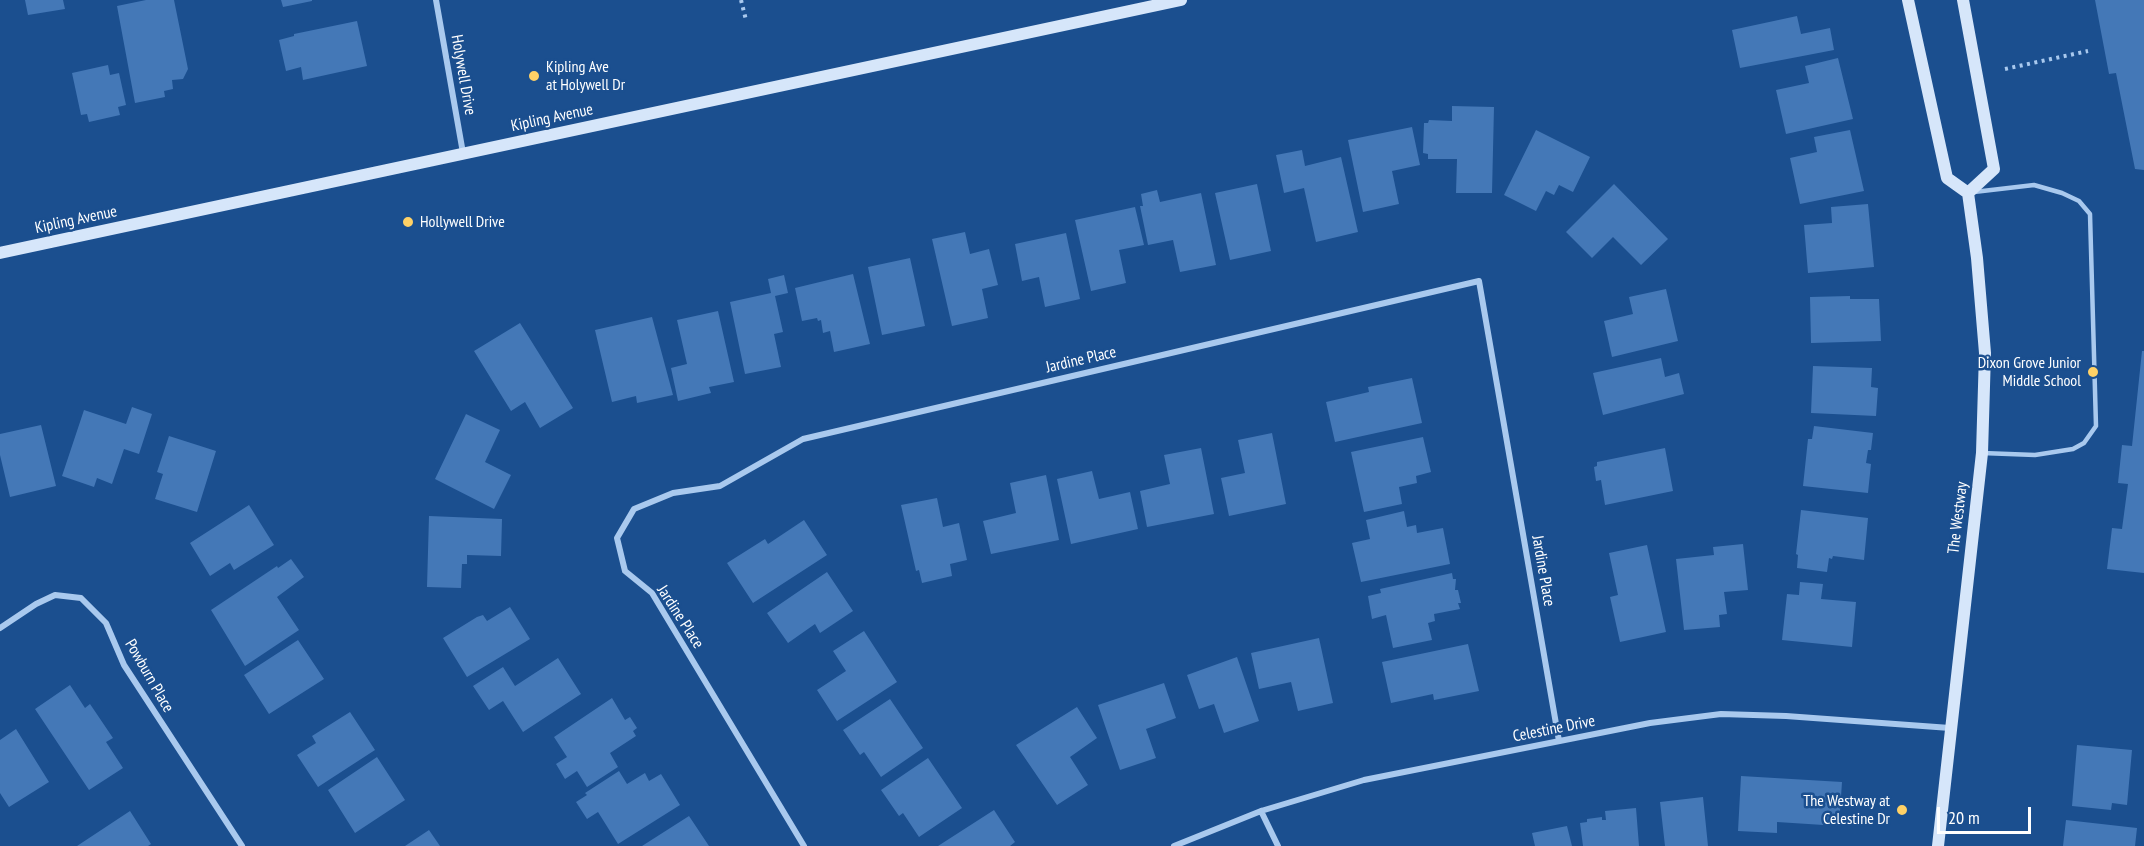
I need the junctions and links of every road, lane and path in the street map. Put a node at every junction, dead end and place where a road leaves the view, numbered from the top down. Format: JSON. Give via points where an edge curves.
{"nodes":[{"id":1,"x":436,"y":0,"type":"edge"},
{"id":2,"x":741,"y":0,"type":"edge"},
{"id":3,"x":1180,"y":0,"type":"edge"},
{"id":4,"x":1908,"y":0,"type":"edge"},
{"id":5,"x":1963,"y":0,"type":"edge"},
{"id":6,"x":746,"y":20,"type":"dead end"},
{"id":7,"x":2088,"y":51,"type":"dead end"},
{"id":8,"x":2005,"y":69,"type":"dead end"},
{"id":9,"x":464,"y":154,"type":"junction"},
{"id":10,"x":1968,"y":193,"type":"junction"},
{"id":11,"x":0,"y":253,"type":"edge"},
{"id":12,"x":1982,"y":453,"type":"junction"},
{"id":13,"x":0,"y":628,"type":"edge"},
{"id":14,"x":1950,"y":728,"type":"junction"},
{"id":15,"x":1559,"y":741,"type":"junction"},
{"id":16,"x":1262,"y":811,"type":"junction"},
{"id":17,"x":242,"y":846,"type":"edge"},
{"id":18,"x":804,"y":846,"type":"edge"},
{"id":19,"x":1174,"y":846,"type":"edge"},
{"id":20,"x":1278,"y":846,"type":"edge"},
{"id":21,"x":1938,"y":846,"type":"edge"}],
"edges":[{"from":1,"to":9,"type":"street","name":"Holywell Drive"},
{"from":2,"to":6,"type":"path"},
{"from":3,"to":9,"type":"main road","name":"Kipling Avenue"},
{"from":4,"to":10,"type":"main road","via":[[1947,178]]},
{"from":5,"to":10,"type":"main road","via":[[1994,169]]},
{"from":7,"to":8,"type":"path"},
{"from":9,"to":11,"type":"main road","name":"Kipling Avenue"},
{"from":10,"to":12,"type":"main road","name":"The Westway","via":[[1985,353]]},
{"from":10,"to":12,"type":"lane","via":[[2034,185],[2079,201],[2090,214],[2096,426],[2084,443],[2073,449],[2035,454]]},
{"from":12,"to":14,"type":"main road","name":"The Westway"},
{"from":13,"to":17,"type":"street","name":"Powburn Place","via":[[55,595],[81,598],[106,623],[124,666]]},
{"from":14,"to":15,"type":"street","name":"Celestine Drive","via":[[1721,714]]},
{"from":14,"to":21,"type":"main road","name":"The Westway"},
{"from":15,"to":16,"type":"street","name":"Celestine Drive","via":[[1364,780]]},
{"from":15,"to":18,"type":"street","name":"Jardine Place","via":[[1479,281],[803,439],[720,486],[673,493],[634,509],[616,538],[625,571],[652,593]]},
{"from":16,"to":19,"type":"street","name":"Celestine Drive"},
{"from":16,"to":20,"type":"street"}]}
